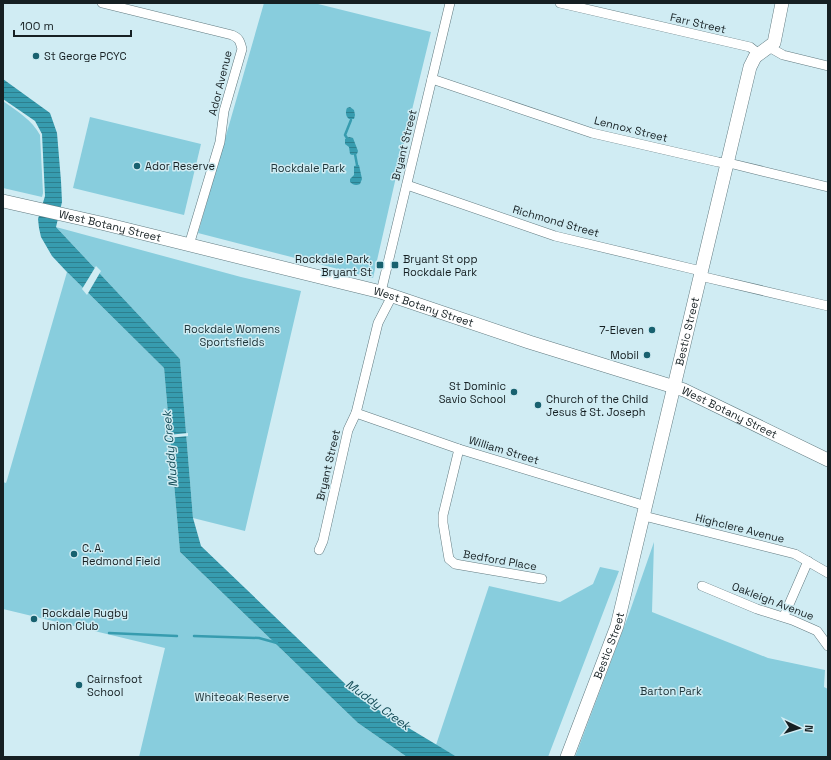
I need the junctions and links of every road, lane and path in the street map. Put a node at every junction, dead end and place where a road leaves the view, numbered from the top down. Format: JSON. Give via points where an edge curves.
{"nodes":[{"id":1,"x":102,"y":3,"type":"edge"},
{"id":2,"x":450,"y":3,"type":"edge"},
{"id":3,"x":560,"y":3,"type":"edge"},
{"id":4,"x":782,"y":3,"type":"edge"},
{"id":5,"x":764,"y":50,"type":"junction"},
{"id":6,"x":828,"y":66,"type":"edge"},
{"id":7,"x":432,"y":79,"type":"junction"},
{"id":8,"x":727,"y":163,"type":"junction"},
{"id":9,"x":407,"y":185,"type":"junction"},
{"id":10,"x":828,"y":187,"type":"edge"},
{"id":11,"x":3,"y":201,"type":"edge"},
{"id":12,"x":189,"y":245,"type":"junction"},
{"id":13,"x":701,"y":273,"type":"junction"},
{"id":14,"x":386,"y":294,"type":"junction"},
{"id":15,"x":828,"y":306,"type":"edge"},
{"id":16,"x":675,"y":386,"type":"junction"},
{"id":17,"x":356,"y":413,"type":"junction"},
{"id":18,"x":459,"y":449,"type":"junction"},
{"id":19,"x":828,"y":460,"type":"edge"},
{"id":20,"x":645,"y":511,"type":"junction"},
{"id":21,"x":318,"y":550,"type":"dead end"},
{"id":22,"x":808,"y":561,"type":"junction"},
{"id":23,"x":828,"y":572,"type":"edge"},
{"id":24,"x":542,"y":579,"type":"dead end"},
{"id":25,"x":702,"y":586,"type":"dead end"},
{"id":26,"x":784,"y":616,"type":"junction"},
{"id":27,"x":828,"y":646,"type":"edge"},
{"id":28,"x":567,"y":757,"type":"edge"}],
"edges":[{"from":1,"to":12,"type":"street","name":"Ador Avenue","via":[[232,35],[240,42],[242,48],[224,111],[220,142]]},
{"from":2,"to":7,"type":"street","name":"Bryant Street"},
{"from":3,"to":5,"type":"street","name":"Farr Street"},
{"from":4,"to":5,"type":"main road","name":"Bestic Street","via":[[774,42]]},
{"from":5,"to":6,"type":"street","name":"Farr Street"},
{"from":5,"to":8,"type":"main road","name":"Bestic Street","via":[[753,60],[750,67]]},
{"from":7,"to":8,"type":"street","name":"Lennox Street","via":[[592,133]]},
{"from":7,"to":9,"type":"street","name":"Bryant Street"},
{"from":8,"to":10,"type":"street","name":"Lennox Street"},
{"from":8,"to":13,"type":"main road","name":"Bestic Street"},
{"from":9,"to":13,"type":"street","name":"Richmond Street","via":[[555,236]]},
{"from":9,"to":14,"type":"street","name":"Bryant Street"},
{"from":11,"to":12,"type":"main road","name":"West Botany Street"},
{"from":12,"to":14,"type":"main road","name":"West Botany Street"},
{"from":13,"to":15,"type":"street","name":"Richmond Street"},
{"from":13,"to":16,"type":"main road","name":"Bestic Street"},
{"from":14,"to":16,"type":"main road","name":"West Botany Street","via":[[529,342]]},
{"from":14,"to":17,"type":"street","name":"Bryant Street"},
{"from":16,"to":19,"type":"main road","name":"West Botany Street"},
{"from":16,"to":20,"type":"main road","name":"Bestic Street"},
{"from":17,"to":18,"type":"street","name":"William Street"},
{"from":17,"to":21,"type":"street","name":"Bryant Street","via":[[348,430],[323,541]]},
{"from":18,"to":20,"type":"street","name":"William Street"},
{"from":18,"to":24,"type":"street","name":"Bedford Place","via":[[443,514],[449,559],[455,564]]},
{"from":20,"to":22,"type":"street","name":"Highclere Avenue","via":[[795,554]]},
{"from":20,"to":28,"type":"main road","name":"Bestic Street","via":[[617,626]]},
{"from":22,"to":23,"type":"street","name":"Highclere Avenue"},
{"from":22,"to":26,"type":"street"},
{"from":25,"to":26,"type":"street","name":"Oakleigh Avenue","via":[[757,609]]},
{"from":26,"to":27,"type":"street","name":"Oakleigh Avenue","via":[[817,631]]}]}
